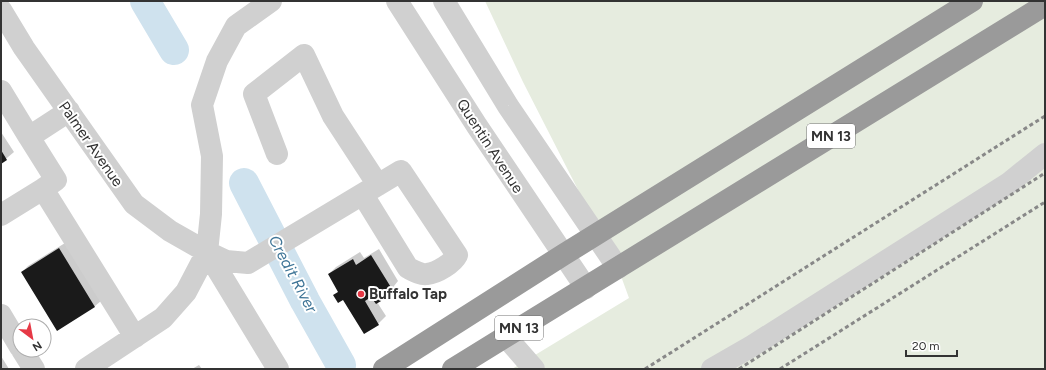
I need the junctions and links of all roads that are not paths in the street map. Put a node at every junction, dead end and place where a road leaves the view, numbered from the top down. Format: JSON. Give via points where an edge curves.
{"nodes":[{"id":1,"x":271,"y":1,"type":"edge"},
{"id":2,"x":398,"y":1,"type":"edge"},
{"id":3,"x":444,"y":1,"type":"edge"},
{"id":4,"x":972,"y":1,"type":"edge"},
{"id":5,"x":1045,"y":5,"type":"edge"},
{"id":6,"x":1,"y":10,"type":"edge"},
{"id":7,"x":1,"y":91,"type":"edge"},
{"id":8,"x":69,"y":111,"type":"junction"},
{"id":9,"x":29,"y":137,"type":"junction"},
{"id":10,"x":277,"y":154,"type":"dead end"},
{"id":11,"x":1045,"y":154,"type":"edge"},
{"id":12,"x":43,"y":188,"type":"junction"},
{"id":13,"x":371,"y":190,"type":"junction"},
{"id":14,"x":1,"y":215,"type":"edge"},
{"id":15,"x":594,"y":236,"type":"junction"},
{"id":16,"x":207,"y":252,"type":"junction"},
{"id":17,"x":563,"y":255,"type":"junction"},
{"id":18,"x":618,"y":268,"type":"junction"},
{"id":19,"x":586,"y":288,"type":"junction"},
{"id":20,"x":1,"y":315,"type":"edge"},
{"id":21,"x":12,"y":334,"type":"edge"},
{"id":22,"x":135,"y":337,"type":"junction"},
{"id":23,"x":506,"y":337,"type":"junction"},
{"id":24,"x":27,"y":358,"type":"edge"},
{"id":25,"x":34,"y":369,"type":"edge"},
{"id":26,"x":86,"y":369,"type":"edge"},
{"id":27,"x":278,"y":369,"type":"edge"},
{"id":28,"x":384,"y":369,"type":"edge"},
{"id":29,"x":453,"y":369,"type":"edge"},
{"id":30,"x":534,"y":369,"type":"edge"},
{"id":31,"x":712,"y":369,"type":"edge"}],
"edges":[{"from":1,"to":16,"type":"street","via":[[236,26],[216,61],[202,105],[212,156],[211,214]]},
{"from":2,"to":17,"type":"street","name":"Quentin Avenue"},
{"from":3,"to":15,"type":"street","via":[[508,106]]},
{"from":4,"to":15,"type":"highway","number":"MN 13"},
{"from":5,"to":18,"type":"highway","number":"MN 13"},
{"from":6,"to":8,"type":"street","name":"Palmer Avenue","via":[[24,48]]},
{"from":7,"to":9,"type":"street"},
{"from":8,"to":9,"type":"street"},
{"from":8,"to":16,"type":"street","name":"Palmer Avenue","via":[[134,204],[170,231]]},
{"from":9,"to":12,"type":"street","via":[[56,180]]},
{"from":10,"to":13,"type":"street","via":[[254,94],[304,55]]},
{"from":11,"to":31,"type":"street","via":[[1009,183]]},
{"from":12,"to":14,"type":"street"},
{"from":12,"to":22,"type":"street"},
{"from":13,"to":13,"type":"street","name":"Palmer Avenue","via":[[402,171],[457,255],[455,259],[427,274],[408,268]]},
{"from":13,"to":16,"type":"street","name":"Palmer Avenue","via":[[248,262],[226,260]]},
{"from":15,"to":17,"type":"highway","number":"MN 13"},
{"from":15,"to":18,"type":"street"},
{"from":16,"to":22,"type":"street","via":[[186,292],[163,318]]},
{"from":16,"to":27,"type":"street"},
{"from":17,"to":19,"type":"street","name":"Quentin Avenue"},
{"from":17,"to":28,"type":"highway","number":"MN 13"},
{"from":18,"to":19,"type":"highway","number":"MN 13"},
{"from":19,"to":23,"type":"highway","number":"MN 13"},
{"from":20,"to":21,"type":"street"},
{"from":22,"to":26,"type":"street"},
{"from":23,"to":29,"type":"highway","number":"MN 13"},
{"from":23,"to":30,"type":"street"},
{"from":24,"to":25,"type":"street"}]}
